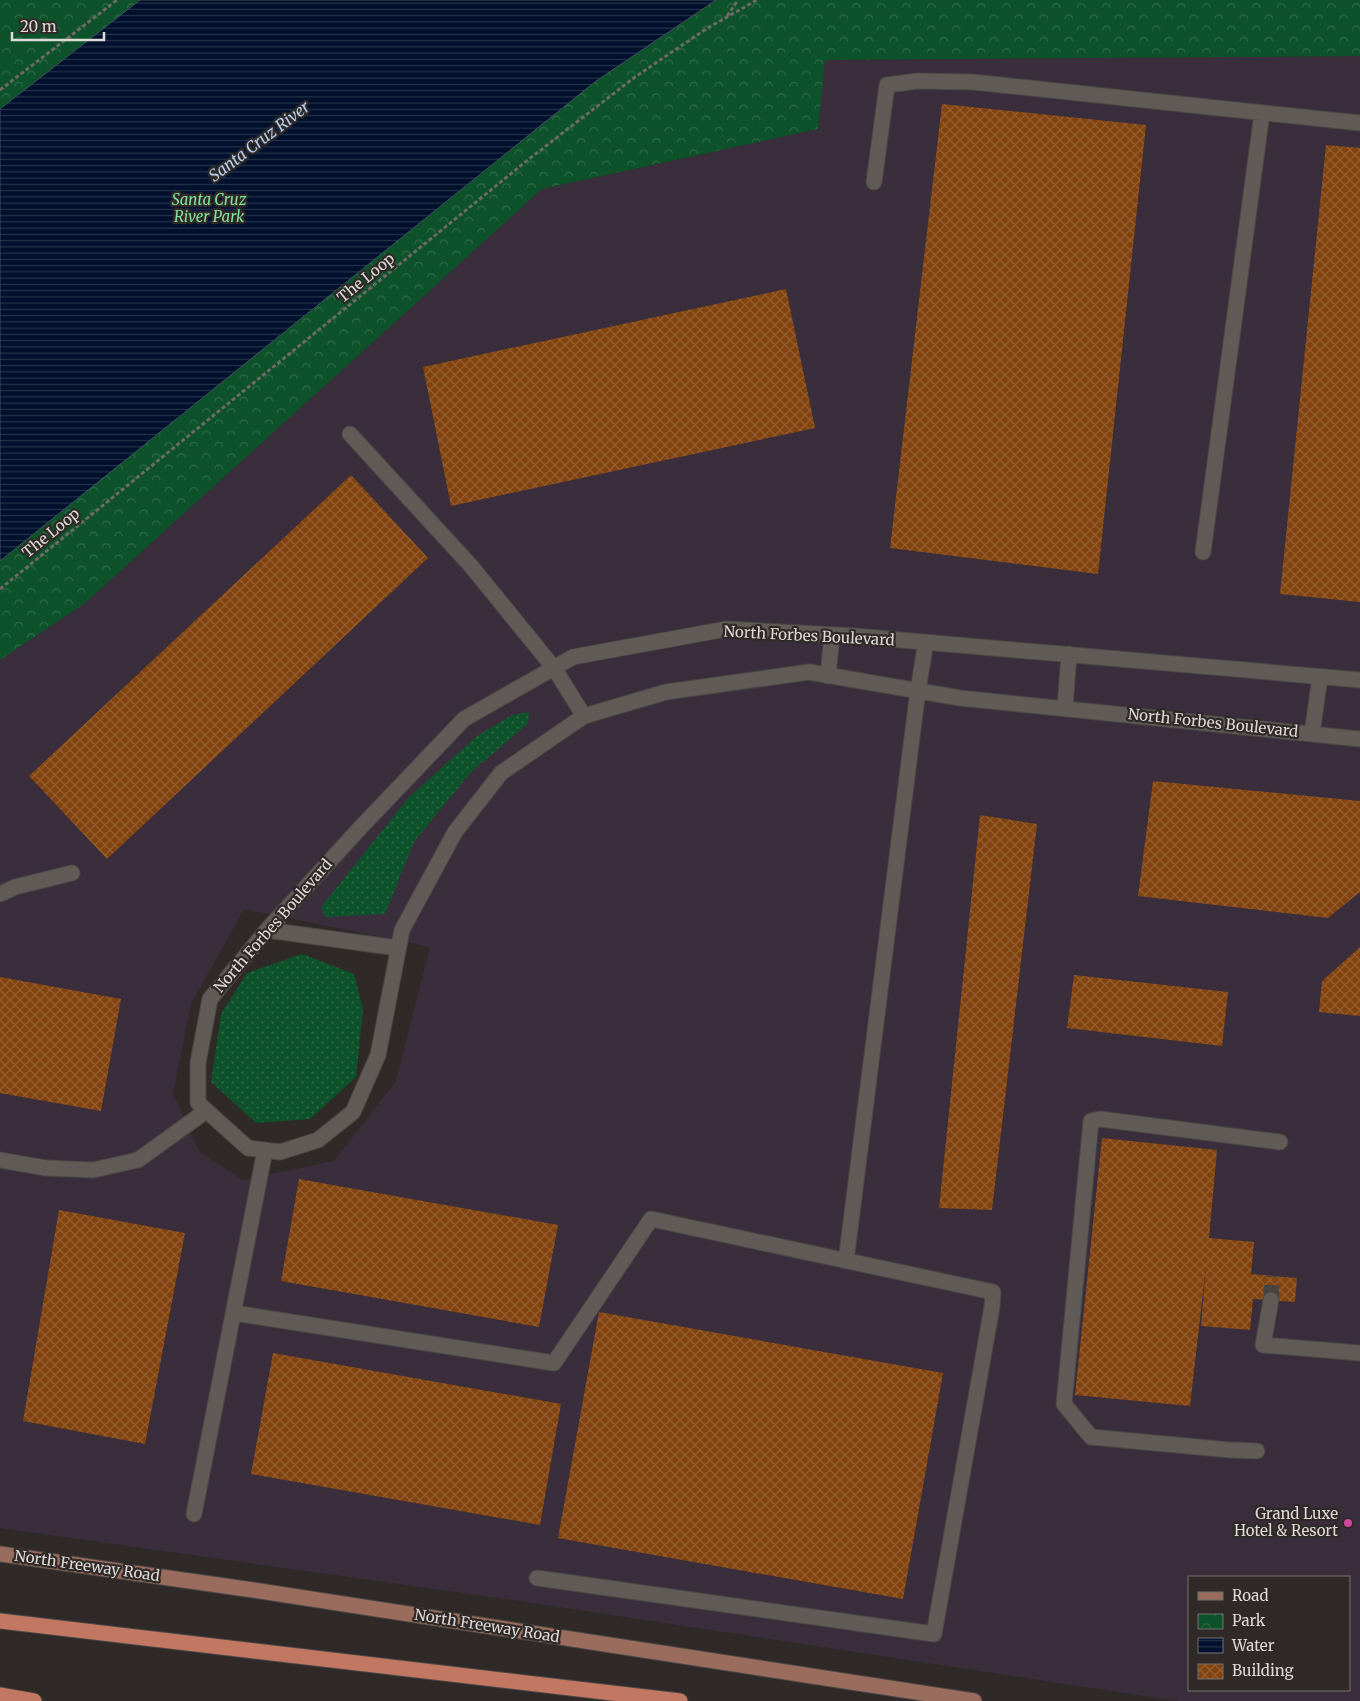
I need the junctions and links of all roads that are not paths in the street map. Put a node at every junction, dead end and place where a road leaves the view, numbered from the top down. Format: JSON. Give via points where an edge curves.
{"nodes":[{"id":1,"x":1262,"y":113,"type":"junction"},
{"id":2,"x":1360,"y":123,"type":"edge"},
{"id":3,"x":874,"y":182,"type":"dead end"},
{"id":4,"x":350,"y":434,"type":"dead end"},
{"id":5,"x":1203,"y":552,"type":"dead end"},
{"id":6,"x":832,"y":634,"type":"junction"},
{"id":7,"x":926,"y":642,"type":"junction"},
{"id":8,"x":1069,"y":654,"type":"junction"},
{"id":9,"x":554,"y":668,"type":"junction"},
{"id":10,"x":828,"y":676,"type":"junction"},
{"id":11,"x":1320,"y":676,"type":"junction"},
{"id":12,"x":1360,"y":680,"type":"edge"},
{"id":13,"x":918,"y":690,"type":"junction"},
{"id":14,"x":1065,"y":708,"type":"junction"},
{"id":15,"x":584,"y":716,"type":"junction"},
{"id":16,"x":1312,"y":734,"type":"junction"},
{"id":17,"x":1360,"y":738,"type":"edge"},
{"id":18,"x":72,"y":873,"type":"dead end"},
{"id":19,"x":0,"y":894,"type":"edge"},
{"id":20,"x":268,"y":930,"type":"junction"},
{"id":21,"x":398,"y":948,"type":"junction"},
{"id":22,"x":206,"y":1111,"type":"junction"},
{"id":23,"x":1280,"y":1142,"type":"dead end"},
{"id":24,"x":265,"y":1150,"type":"junction"},
{"id":25,"x":0,"y":1160,"type":"edge"},
{"id":26,"x":846,"y":1261,"type":"junction"},
{"id":27,"x":1271,"y":1300,"type":"tunnel mouth"},
{"id":28,"x":234,"y":1313,"type":"junction"},
{"id":29,"x":1360,"y":1353,"type":"edge"},
{"id":30,"x":1257,"y":1451,"type":"dead end"},
{"id":31,"x":194,"y":1514,"type":"dead end"},
{"id":32,"x":0,"y":1554,"type":"edge"},
{"id":33,"x":537,"y":1578,"type":"dead end"},
{"id":34,"x":0,"y":1621,"type":"edge"},
{"id":35,"x":0,"y":1695,"type":"edge"},
{"id":36,"x":34,"y":1701,"type":"edge"},
{"id":37,"x":680,"y":1701,"type":"edge"},
{"id":38,"x":974,"y":1701,"type":"edge"}],
"edges":[{"from":1,"to":2,"type":"street"},
{"from":1,"to":3,"type":"street","via":[[973,82],[917,81],[887,85]]},
{"from":1,"to":5,"type":"street"},
{"from":4,"to":9,"type":"street","via":[[471,566]]},
{"from":6,"to":7,"type":"street","name":"North Forbes Boulevard"},
{"from":6,"to":9,"type":"street","name":"North Forbes Boulevard","via":[[726,629],[573,657]]},
{"from":6,"to":10,"type":"street"},
{"from":7,"to":8,"type":"street","name":"North Forbes Boulevard"},
{"from":7,"to":13,"type":"street"},
{"from":8,"to":11,"type":"street","name":"North Forbes Boulevard"},
{"from":8,"to":14,"type":"street"},
{"from":9,"to":15,"type":"street"},
{"from":9,"to":20,"type":"street","name":"North Forbes Boulevard","via":[[464,719]]},
{"from":10,"to":13,"type":"street","name":"North Forbes Boulevard"},
{"from":10,"to":15,"type":"street","name":"North Forbes Boulevard","via":[[809,672],[666,692]]},
{"from":11,"to":12,"type":"street","name":"North Forbes Boulevard"},
{"from":11,"to":16,"type":"street"},
{"from":13,"to":14,"type":"street","name":"North Forbes Boulevard","via":[[960,698]]},
{"from":13,"to":26,"type":"street"},
{"from":14,"to":16,"type":"street","name":"North Forbes Boulevard"},
{"from":15,"to":21,"type":"street","name":"North Forbes Boulevard","via":[[501,773],[455,832],[402,930]]},
{"from":16,"to":17,"type":"street","name":"North Forbes Boulevard"},
{"from":18,"to":19,"type":"street","via":[[15,887]]},
{"from":20,"to":21,"type":"street"},
{"from":20,"to":22,"type":"street","name":"North Forbes Boulevard","via":[[210,999],[198,1062],[198,1103]]},
{"from":21,"to":24,"type":"street","name":"North Forbes Boulevard","via":[[378,1055],[354,1112],[318,1140],[280,1152]]},
{"from":22,"to":24,"type":"street","name":"North Forbes Boulevard","via":[[248,1148]]},
{"from":22,"to":25,"type":"street","via":[[138,1160],[93,1170],[46,1168]]},
{"from":23,"to":30,"type":"street","via":[[1100,1119],[1092,1121],[1064,1404],[1091,1437]]},
{"from":24,"to":28,"type":"street"},
{"from":26,"to":28,"type":"street","via":[[651,1219],[554,1363]]},
{"from":26,"to":33,"type":"street","via":[[993,1292],[934,1634]]},
{"from":27,"to":29,"type":"street","via":[[1263,1345]]},
{"from":28,"to":31,"type":"street"},
{"from":32,"to":38,"type":"main road","name":"North Freeway Road"},
{"from":34,"to":37,"type":"highway"},
{"from":35,"to":36,"type":"highway"}]}
